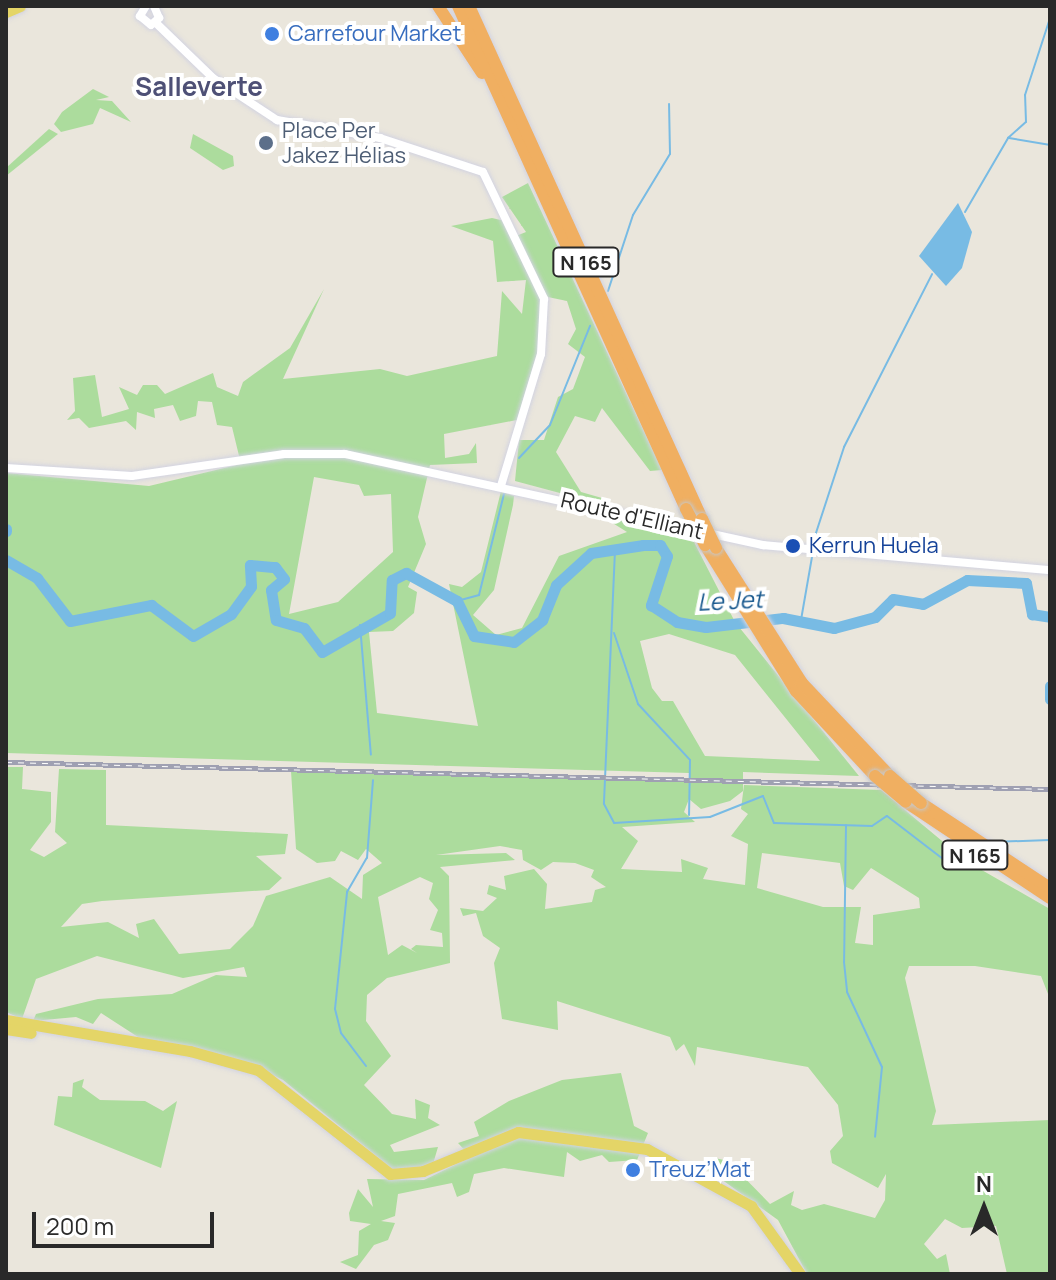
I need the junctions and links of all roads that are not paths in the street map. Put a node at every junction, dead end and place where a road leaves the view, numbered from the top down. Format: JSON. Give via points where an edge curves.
{"nodes":[{"id":1,"x":20,"y":6,"type":"edge"},
{"id":2,"x":154,"y":6,"type":"edge"},
{"id":3,"x":438,"y":6,"type":"edge"},
{"id":4,"x":458,"y":6,"type":"edge"},
{"id":5,"x":469,"y":6,"type":"edge"},
{"id":6,"x":142,"y":7,"type":"edge"},
{"id":7,"x":6,"y":12,"type":"edge"},
{"id":8,"x":156,"y":23,"type":"junction"},
{"id":9,"x":582,"y":276,"type":"junction"},
{"id":10,"x":6,"y":466,"type":"edge"},
{"id":11,"x":501,"y":486,"type":"junction"},
{"id":12,"x":710,"y":547,"type":"junction"},
{"id":13,"x":1050,"y":570,"type":"edge"},
{"id":14,"x":759,"y":632,"type":"junction"},
{"id":15,"x":1050,"y":888,"type":"edge"},
{"id":16,"x":1050,"y":898,"type":"edge"},
{"id":17,"x":6,"y":1020,"type":"edge"},
{"id":18,"x":6,"y":1029,"type":"edge"},
{"id":19,"x":704,"y":1177,"type":"junction"},
{"id":20,"x":800,"y":1274,"type":"edge"}],
"edges":[{"from":1,"to":7,"type":"main road"},
{"from":2,"to":8,"type":"street"},
{"from":3,"to":9,"type":"highway","via":[[492,90]]},
{"from":4,"to":9,"type":"highway","number":"N 165"},
{"from":5,"to":12,"type":"highway","number":"N 165","bridge":true,"via":[[702,519]]},
{"from":6,"to":8,"type":"street","via":[[143,22]]},
{"from":8,"to":11,"type":"street","via":[[213,78],[281,123],[380,138],[473,165],[523,243],[544,299],[541,354]]},
{"from":9,"to":12,"type":"highway","number":"N 165","bridge":true,"via":[[686,509]]},
{"from":10,"to":11,"type":"street","name":"Route d'Elliant","via":[[62,474],[159,474],[334,453]]},
{"from":11,"to":13,"type":"street","name":"Route d'Elliant","via":[[778,547]]},
{"from":12,"to":14,"type":"highway","number":"N 165"},
{"from":12,"to":14,"type":"highway","number":"N 165","via":[[741,611]]},
{"from":14,"to":15,"type":"highway","number":"N 165","bridge":true,"via":[[820,705],[890,776],[921,803]]},
{"from":14,"to":16,"type":"highway","number":"N 165","bridge":true,"via":[[812,711],[875,776]]},
{"from":17,"to":19,"type":"main road","via":[[246,1065],[283,1084],[359,1156],[390,1174],[423,1171],[498,1136],[527,1131],[647,1149]]},
{"from":18,"to":19,"type":"main road","via":[[177,1054],[250,1074],[279,1089],[366,1168],[394,1180],[425,1177],[493,1144],[528,1137],[637,1152]]},
{"from":19,"to":20,"type":"main road","via":[[760,1214]]}]}
